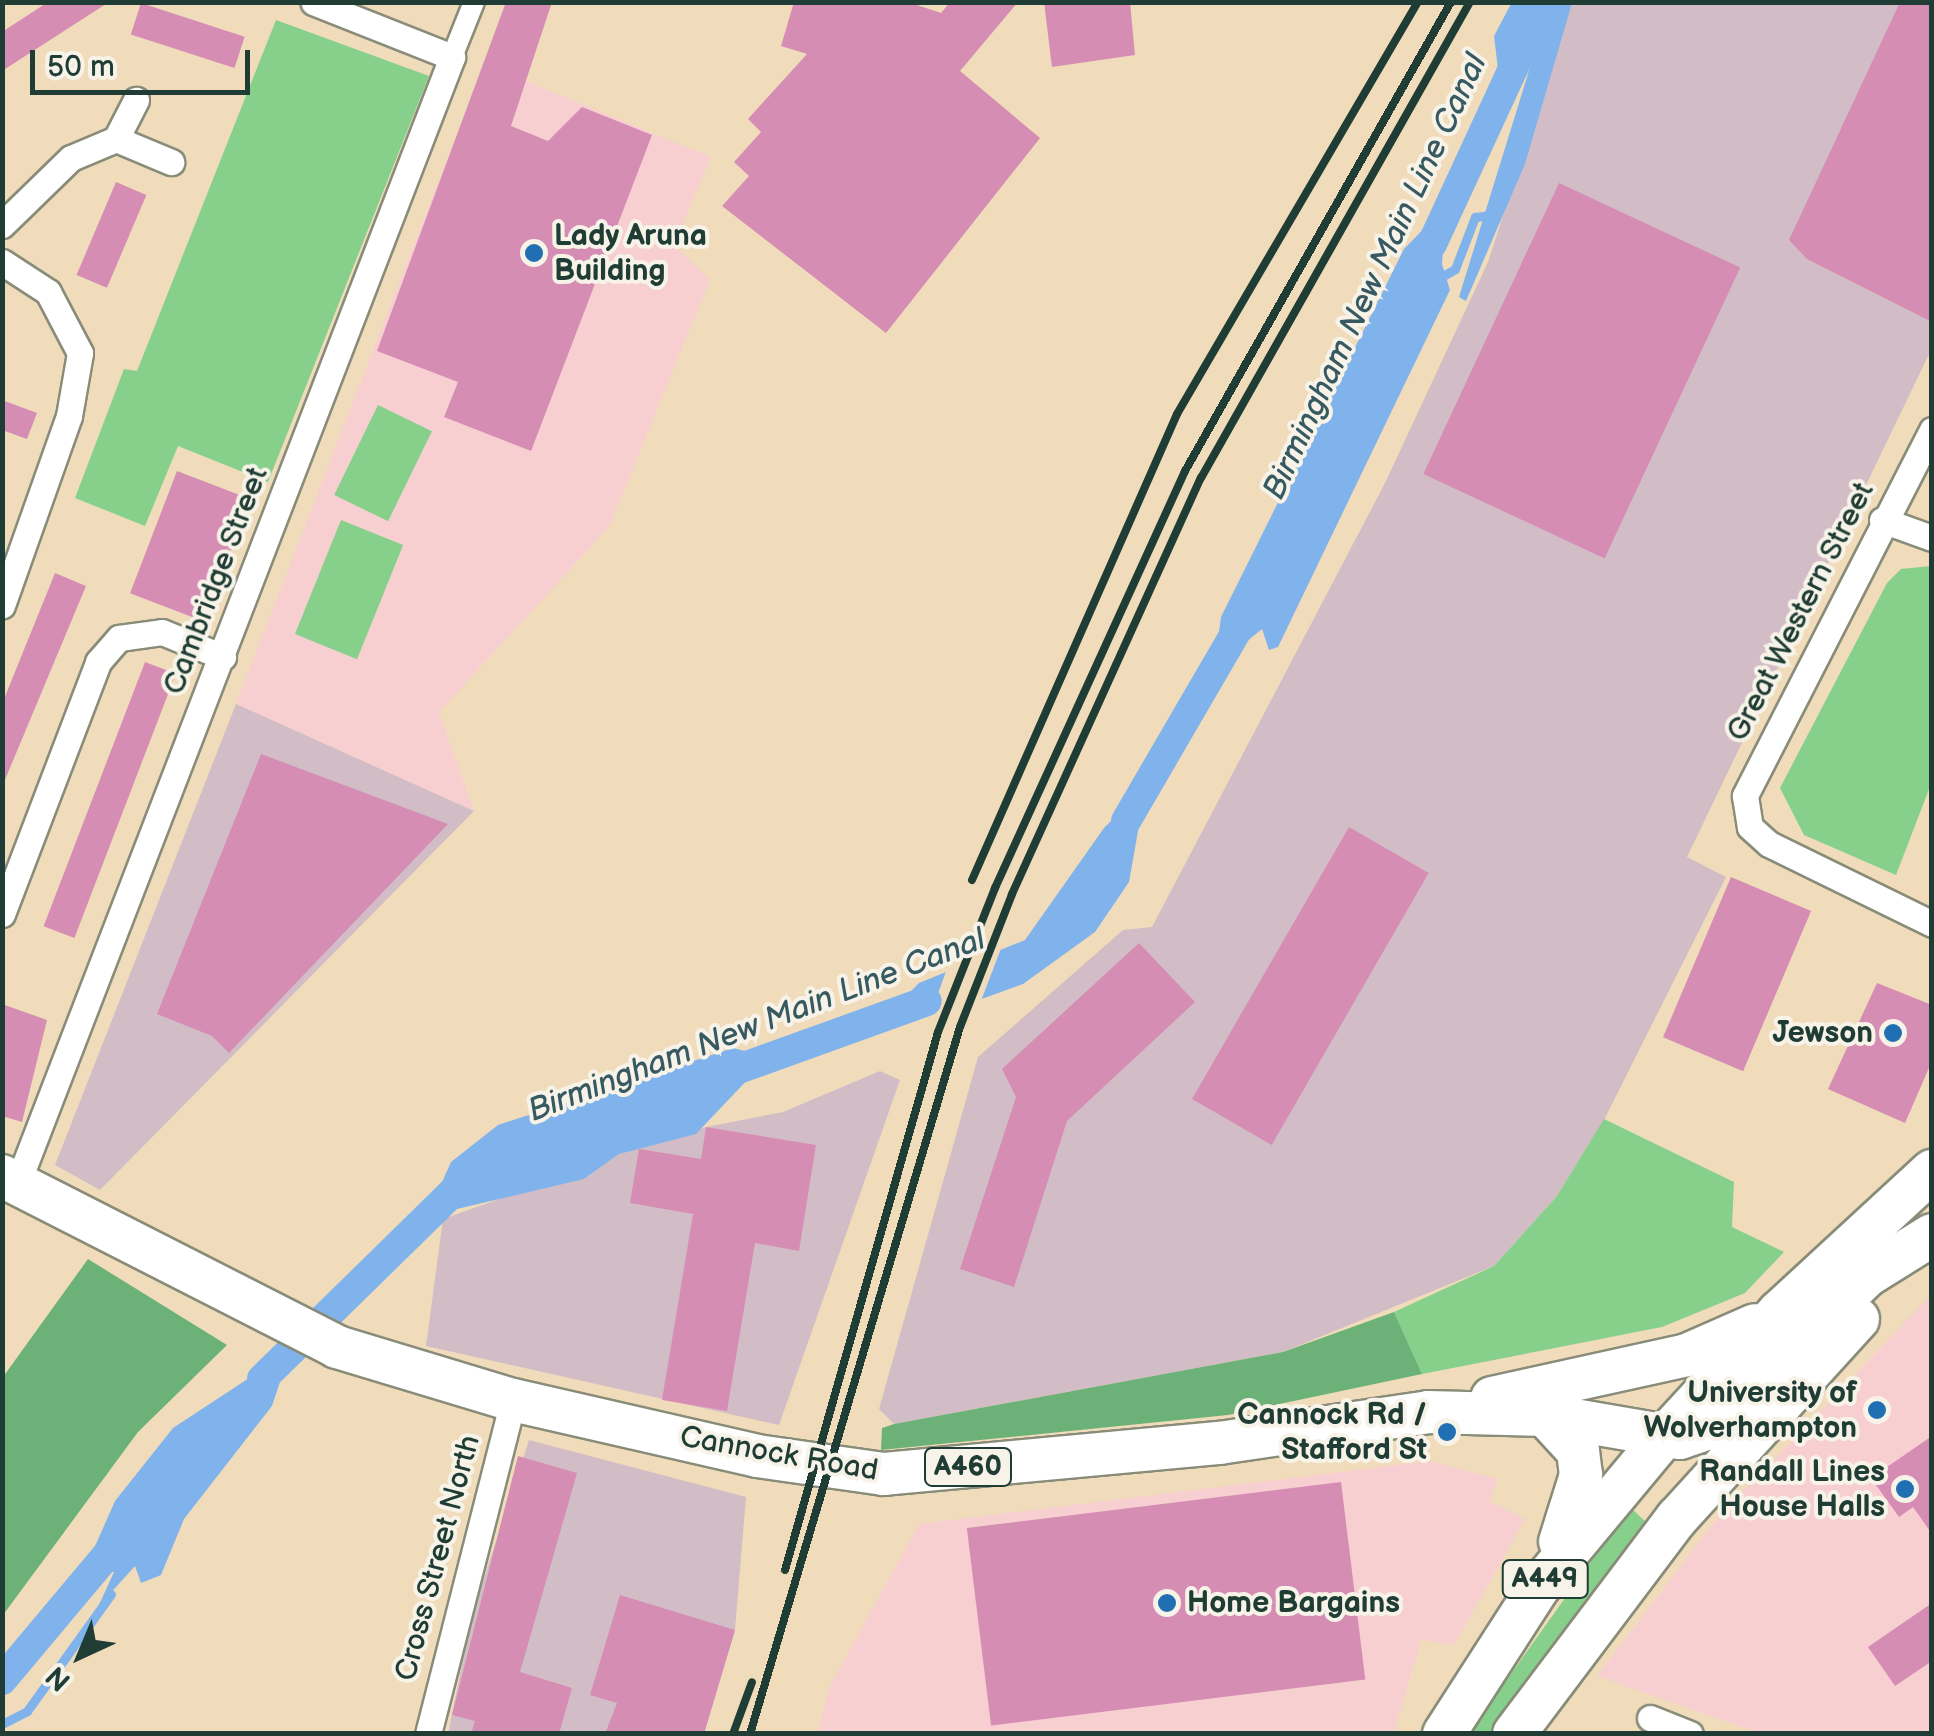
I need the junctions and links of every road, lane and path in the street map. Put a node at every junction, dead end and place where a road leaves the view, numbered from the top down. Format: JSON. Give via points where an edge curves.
{"nodes":[{"id":1,"x":313,"y":2,"type":"edge"},
{"id":2,"x":474,"y":2,"type":"edge"},
{"id":3,"x":452,"y":57,"type":"junction"},
{"id":4,"x":136,"y":100,"type":"dead end"},
{"id":5,"x":116,"y":139,"type":"junction"},
{"id":6,"x":171,"y":162,"type":"dead end"},
{"id":7,"x":2,"y":225,"type":"edge"},
{"id":8,"x":2,"y":262,"type":"edge"},
{"id":9,"x":1932,"y":430,"type":"edge"},
{"id":10,"x":1882,"y":520,"type":"junction"},
{"id":11,"x":1932,"y":538,"type":"edge"},
{"id":12,"x":2,"y":606,"type":"edge"},
{"id":13,"x":222,"y":657,"type":"junction"},
{"id":14,"x":2,"y":914,"type":"edge"},
{"id":15,"x":1932,"y":924,"type":"edge"},
{"id":16,"x":1932,"y":1172,"type":"edge"},
{"id":17,"x":10,"y":1179,"type":"edge"},
{"id":18,"x":1932,"y":1235,"type":"edge"},
{"id":19,"x":1932,"y":1243,"type":"edge"},
{"id":20,"x":1779,"y":1312,"type":"junction"},
{"id":21,"x":513,"y":1400,"type":"junction"},
{"id":22,"x":1536,"y":1403,"type":"junction"},
{"id":23,"x":1664,"y":1437,"type":"junction"},
{"id":24,"x":1677,"y":1518,"type":"junction"},
{"id":25,"x":1538,"y":1588,"type":"junction"},
{"id":26,"x":1650,"y":1718,"type":"dead end"},
{"id":27,"x":428,"y":1734,"type":"edge"},
{"id":28,"x":1444,"y":1734,"type":"edge"},
{"id":29,"x":1514,"y":1734,"type":"edge"},
{"id":30,"x":1690,"y":1734,"type":"edge"}],
"edges":[{"from":1,"to":3,"type":"street"},
{"from":2,"to":3,"type":"street","name":"Cambridge Street"},
{"from":3,"to":13,"type":"street","name":"Cambridge Street"},
{"from":4,"to":5,"type":"street"},
{"from":5,"to":6,"type":"street"},
{"from":5,"to":7,"type":"street","via":[[71,158]]},
{"from":8,"to":12,"type":"street","via":[[48,292],[80,353],[69,416]]},
{"from":9,"to":10,"type":"street","name":"Great Western Street"},
{"from":10,"to":11,"type":"street"},
{"from":10,"to":15,"type":"street","name":"Great Western Street","via":[[1745,796],[1750,826]]},
{"from":13,"to":14,"type":"street","via":[[141,630],[109,648]]},
{"from":13,"to":17,"type":"street","name":"Cambridge Street"},
{"from":16,"to":20,"type":"highway","number":"A449"},
{"from":17,"to":21,"type":"highway","name":"Cannock Road","number":"A460","via":[[336,1346]]},
{"from":18,"to":23,"type":"highway","via":[[1868,1275],[1712,1426]]},
{"from":19,"to":24,"type":"highway","number":"A449"},
{"from":20,"to":22,"type":"highway","number":"A460","via":[[1687,1355]]},
{"from":20,"to":23,"type":"highway","number":"A449"},
{"from":21,"to":22,"type":"highway","name":"Cannock Road","number":"A460","via":[[757,1456],[884,1474],[1220,1444]]},
{"from":21,"to":27,"type":"street","name":"Cross Street North"},
{"from":22,"to":23,"type":"highway","via":[[1619,1398]]},
{"from":22,"to":25,"type":"highway","via":[[1578,1451],[1582,1475],[1574,1514]]},
{"from":23,"to":24,"type":"highway","via":[[1684,1488]]},
{"from":23,"to":25,"type":"highway","number":"A449"},
{"from":24,"to":29,"type":"highway","number":"A449"},
{"from":25,"to":28,"type":"highway","number":"A449"},
{"from":26,"to":30,"type":"street"}]}
